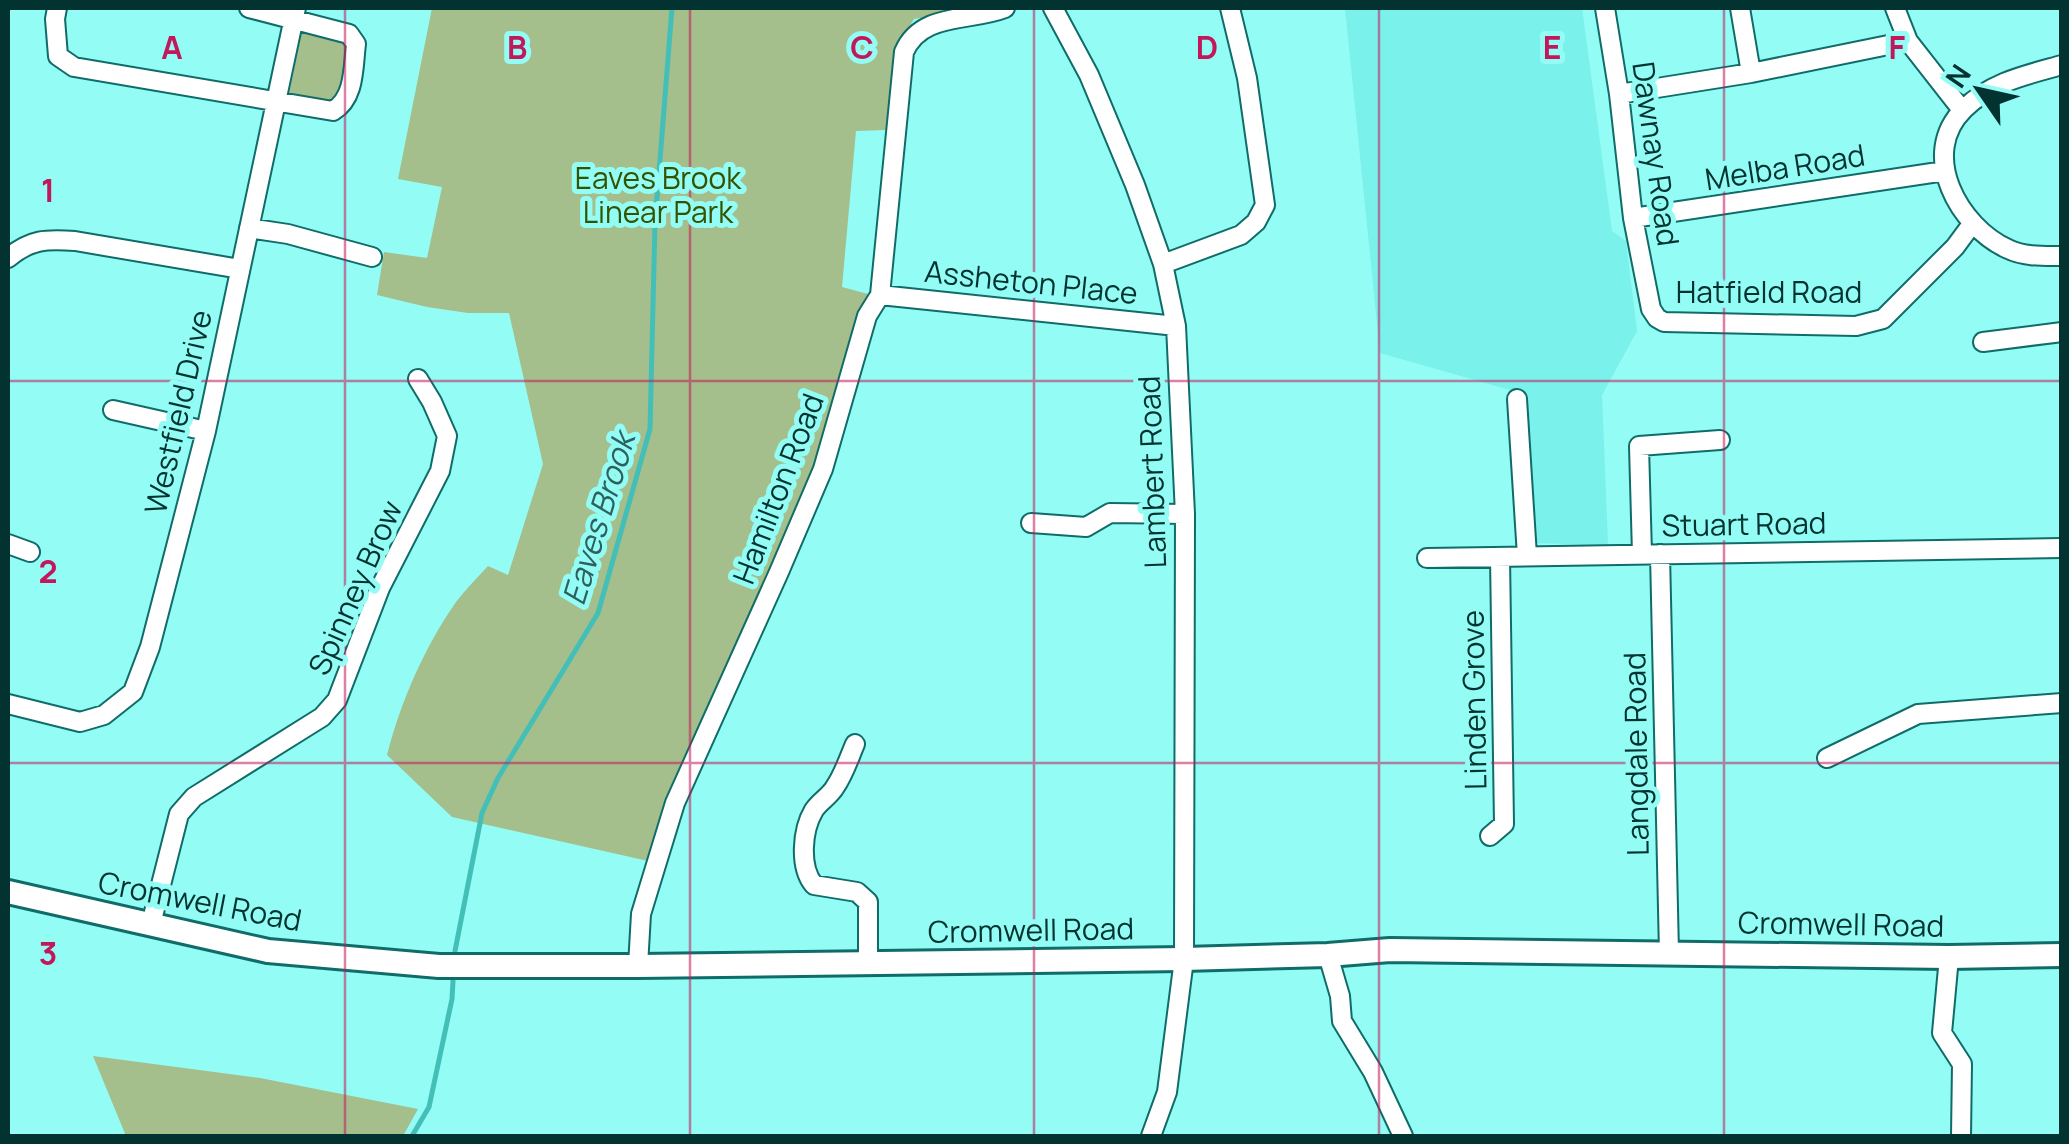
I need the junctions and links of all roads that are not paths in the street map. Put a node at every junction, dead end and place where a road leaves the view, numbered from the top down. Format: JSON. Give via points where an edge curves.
{"nodes":[{"id":1,"x":57,"y":8,"type":"edge"},
{"id":2,"x":249,"y":8,"type":"edge"},
{"id":3,"x":1005,"y":8,"type":"edge"},
{"id":4,"x":1053,"y":8,"type":"edge"},
{"id":5,"x":1230,"y":8,"type":"edge"},
{"id":6,"x":1605,"y":8,"type":"edge"},
{"id":7,"x":1740,"y":8,"type":"edge"},
{"id":8,"x":1895,"y":8,"type":"edge"},
{"id":9,"x":295,"y":13,"type":"edge"},
{"id":10,"x":1908,"y":41,"type":"junction"},
{"id":11,"x":2062,"y":65,"type":"edge"},
{"id":12,"x":1751,"y":72,"type":"junction"},
{"id":13,"x":1619,"y":94,"type":"junction"},
{"id":14,"x":274,"y":103,"type":"junction"},
{"id":15,"x":1962,"y":110,"type":"junction"},
{"id":16,"x":1944,"y":171,"type":"junction"},
{"id":17,"x":1633,"y":218,"type":"junction"},
{"id":18,"x":1972,"y":224,"type":"junction"},
{"id":19,"x":248,"y":228,"type":"junction"},
{"id":20,"x":2062,"y":256,"type":"edge"},
{"id":21,"x":372,"y":257,"type":"dead end"},
{"id":22,"x":8,"y":258,"type":"edge"},
{"id":23,"x":1163,"y":264,"type":"junction"},
{"id":24,"x":240,"y":269,"type":"junction"},
{"id":25,"x":880,"y":295,"type":"junction"},
{"id":26,"x":1652,"y":309,"type":"joint"},
{"id":27,"x":1176,"y":326,"type":"junction"},
{"id":28,"x":2062,"y":332,"type":"edge"},
{"id":29,"x":1983,"y":342,"type":"dead end"},
{"id":30,"x":418,"y":379,"type":"dead end"},
{"id":31,"x":1517,"y":398,"type":"dead end"},
{"id":32,"x":112,"y":410,"type":"dead end"},
{"id":33,"x":206,"y":432,"type":"junction"},
{"id":34,"x":1720,"y":440,"type":"dead end"},
{"id":35,"x":1184,"y":514,"type":"junction"},
{"id":36,"x":1031,"y":524,"type":"dead end"},
{"id":37,"x":8,"y":544,"type":"edge"},
{"id":38,"x":2062,"y":548,"type":"edge"},
{"id":39,"x":30,"y":552,"type":"dead end"},
{"id":40,"x":1651,"y":554,"type":"junction"},
{"id":41,"x":1527,"y":556,"type":"junction"},
{"id":42,"x":1500,"y":557,"type":"junction"},
{"id":43,"x":1427,"y":558,"type":"dead end"},
{"id":44,"x":2062,"y":703,"type":"edge"},
{"id":45,"x":8,"y":704,"type":"edge"},
{"id":46,"x":855,"y":744,"type":"dead end"},
{"id":47,"x":1827,"y":758,"type":"dead end"},
{"id":48,"x":1490,"y":836,"type":"dead end"},
{"id":49,"x":8,"y":892,"type":"edge"},
{"id":50,"x":151,"y":924,"type":"junction"},
{"id":51,"x":1669,"y":952,"type":"junction"},
{"id":52,"x":1328,"y":955,"type":"junction"},
{"id":53,"x":2062,"y":955,"type":"edge"},
{"id":54,"x":1949,"y":956,"type":"junction"},
{"id":55,"x":1184,"y":959,"type":"junction"},
{"id":56,"x":868,"y":963,"type":"junction"},
{"id":57,"x":638,"y":966,"type":"junction"},
{"id":58,"x":1151,"y":1136,"type":"edge"},
{"id":59,"x":1403,"y":1136,"type":"edge"},
{"id":60,"x":1961,"y":1136,"type":"edge"}],
"edges":[{"from":1,"to":14,"type":"street","via":[[58,56],[74,67]]},
{"from":2,"to":9,"type":"street"},
{"from":3,"to":25,"type":"street","name":"Hamilton Road","via":[[928,25],[904,52]]},
{"from":4,"to":23,"type":"street","name":"Lambert Road","via":[[1089,76]]},
{"from":5,"to":23,"type":"street","via":[[1248,78],[1265,205],[1241,236]]},
{"from":6,"to":13,"type":"street","name":"Dawnay Road"},
{"from":7,"to":12,"type":"street"},
{"from":8,"to":10,"type":"street"},
{"from":9,"to":14,"type":"street","name":"Westfield Drive"},
{"from":9,"to":14,"type":"street","via":[[348,34],[356,44],[350,89],[333,111]]},
{"from":10,"to":12,"type":"street"},
{"from":10,"to":15,"type":"street"},
{"from":11,"to":15,"type":"street","via":[[2003,81]]},
{"from":12,"to":13,"type":"street"},
{"from":13,"to":17,"type":"street","name":"Dawnay Road"},
{"from":14,"to":19,"type":"street","name":"Westfield Drive"},
{"from":15,"to":16,"type":"street","via":[[1944,146]]},
{"from":16,"to":17,"type":"street","name":"Melba Road"},
{"from":16,"to":18,"type":"street"},
{"from":17,"to":26,"type":"street","name":"Dawnay Road"},
{"from":18,"to":20,"type":"street","via":[[2008,250]]},
{"from":18,"to":26,"type":"street","name":"Hatfield Road","via":[[1884,319],[1856,326],[1664,322]]},
{"from":19,"to":21,"type":"street"},
{"from":19,"to":24,"type":"street","name":"Westfield Drive"},
{"from":22,"to":24,"type":"street","via":[[47,239]]},
{"from":23,"to":27,"type":"street","name":"Lambert Road"},
{"from":24,"to":33,"type":"street","name":"Westfield Drive"},
{"from":25,"to":27,"type":"street","name":"Assheton Place"},
{"from":25,"to":57,"type":"street","name":"Hamilton Road","via":[[867,316],[823,469],[674,803],[642,914]]},
{"from":27,"to":35,"type":"street","name":"Lambert Road"},
{"from":28,"to":29,"type":"street"},
{"from":30,"to":50,"type":"street","name":"Spinney Brow","via":[[447,436],[440,471],[380,588],[337,700],[322,717],[194,797],[179,814]]},
{"from":31,"to":41,"type":"street"},
{"from":32,"to":33,"type":"street"},
{"from":33,"to":45,"type":"street","name":"Westfield Drive","via":[[133,692],[104,716],[80,722]]},
{"from":34,"to":40,"type":"street","name":"Langdale Road","via":[[1639,446]]},
{"from":35,"to":36,"type":"street","via":[[1110,513],[1086,526]]},
{"from":35,"to":55,"type":"street","name":"Lambert Road"},
{"from":37,"to":39,"type":"street"},
{"from":38,"to":40,"type":"street","name":"Stuart Road"},
{"from":40,"to":41,"type":"street","name":"Stuart Road"},
{"from":40,"to":51,"type":"street","name":"Langdale Road"},
{"from":41,"to":42,"type":"street","name":"Stuart Road"},
{"from":42,"to":43,"type":"street","name":"Stuart Road"},
{"from":42,"to":48,"type":"street","name":"Linden Grove","via":[[1504,824]]},
{"from":44,"to":47,"type":"street","via":[[1918,714]]},
{"from":46,"to":56,"type":"street","via":[[832,792],[810,818],[804,857],[814,886],[857,892],[868,902]]},
{"from":49,"to":50,"type":"street","name":"Cromwell Road"},
{"from":50,"to":57,"type":"street","name":"Cromwell Road","via":[[268,951],[420,964]]},
{"from":51,"to":52,"type":"street","name":"Cromwell Road"},
{"from":51,"to":54,"type":"street","name":"Cromwell Road"},
{"from":52,"to":55,"type":"street","name":"Cromwell Road"},
{"from":52,"to":59,"type":"street","via":[[1342,1021]]},
{"from":53,"to":54,"type":"street","name":"Cromwell Road"},
{"from":54,"to":60,"type":"street","via":[[1942,1033],[1962,1064]]},
{"from":55,"to":56,"type":"street","name":"Cromwell Road"},
{"from":55,"to":58,"type":"street","name":"Lambert Road","via":[[1167,1092]]},
{"from":56,"to":57,"type":"street","name":"Cromwell Road"}]}
